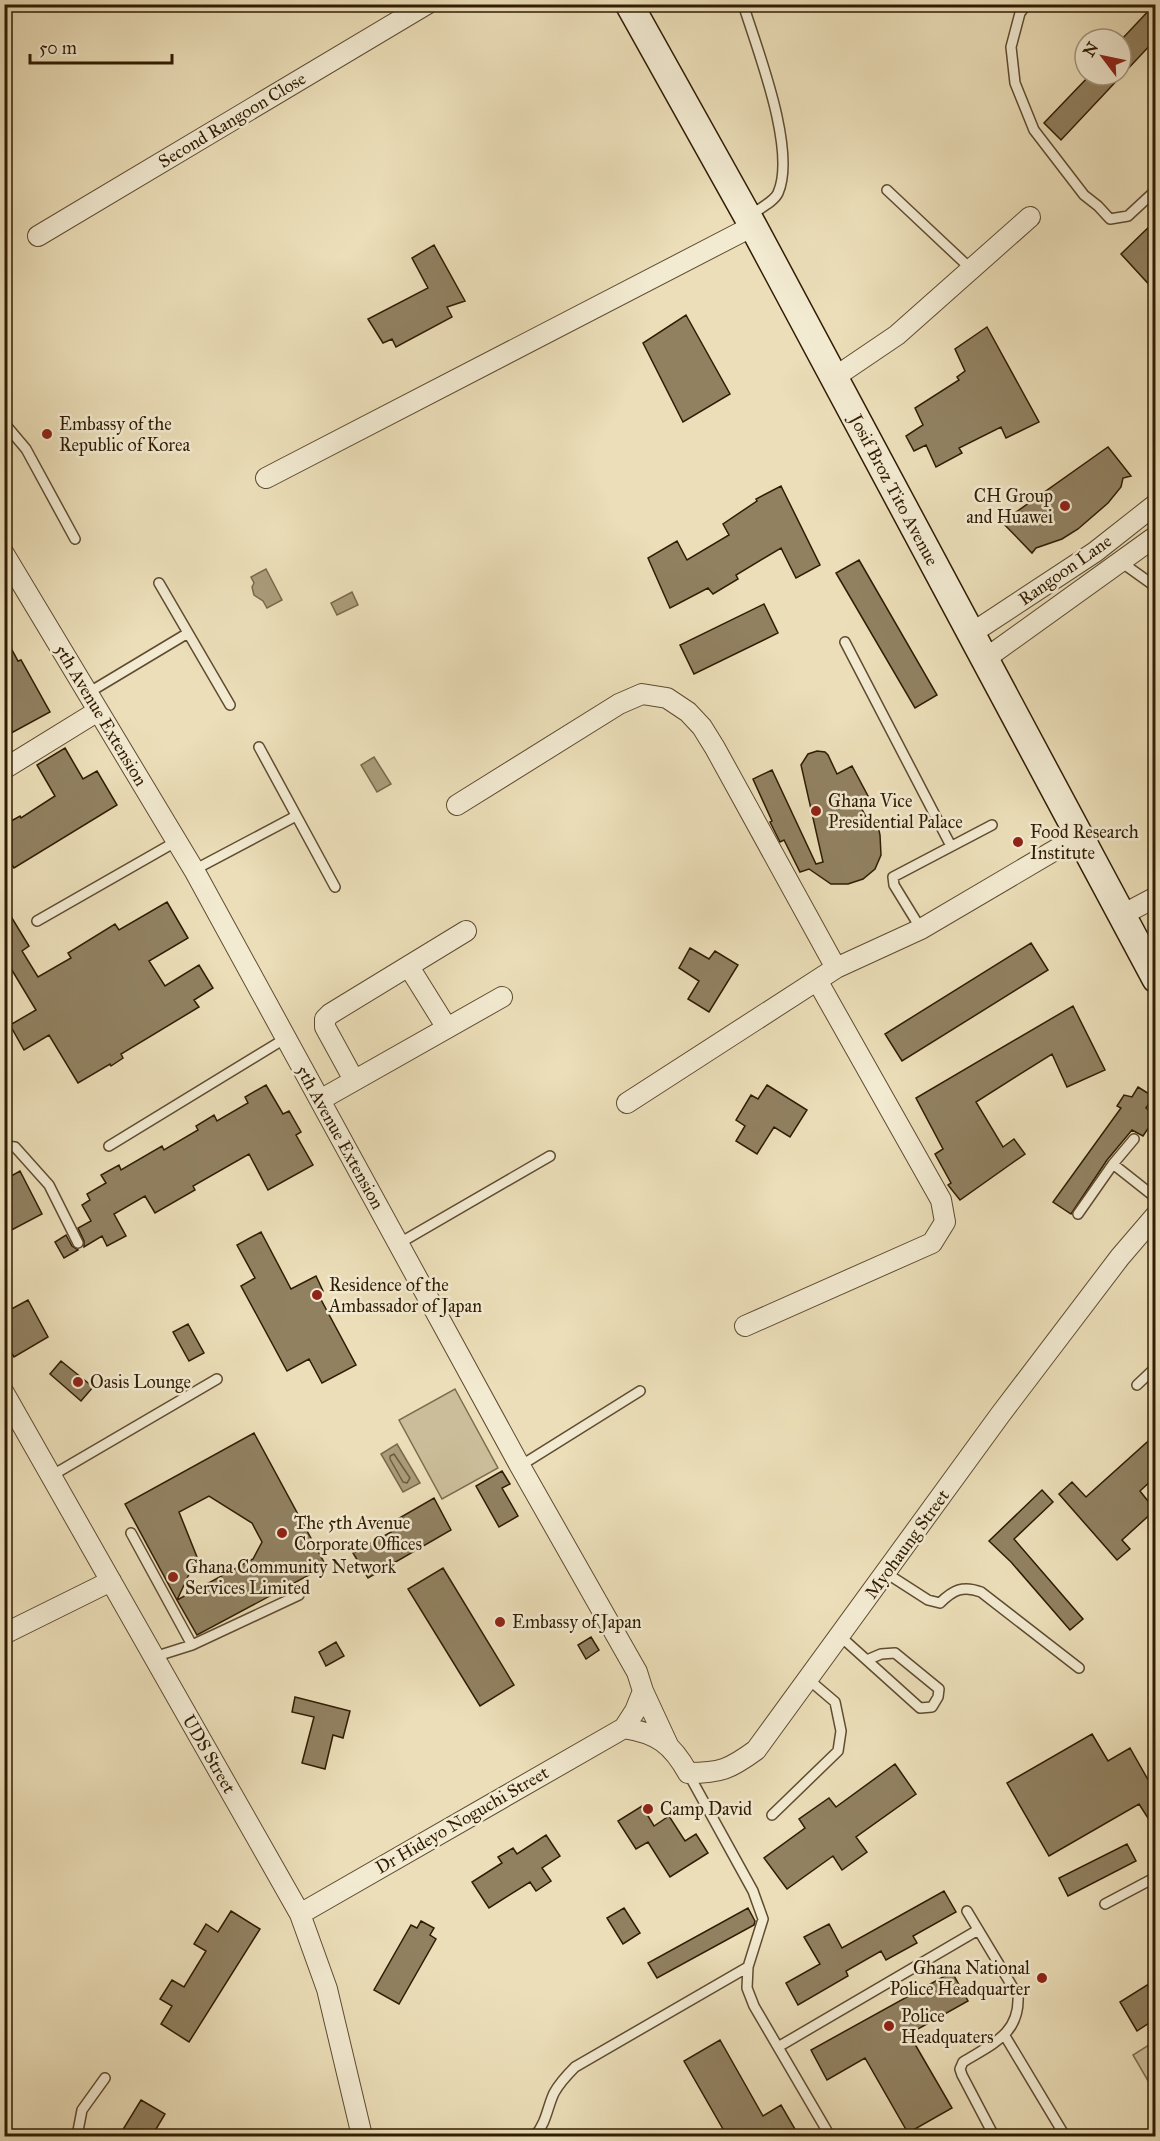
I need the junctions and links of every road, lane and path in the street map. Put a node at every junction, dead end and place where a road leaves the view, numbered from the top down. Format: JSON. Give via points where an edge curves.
{"nodes":[{"id":1,"x":427,"y":4,"type":"edge"},
{"id":2,"x":629,"y":4,"type":"edge"},
{"id":3,"x":743,"y":4,"type":"edge"},
{"id":4,"x":1027,"y":4,"type":"edge"},
{"id":5,"x":887,"y":190,"type":"dead end"},
{"id":6,"x":1155,"y":190,"type":"edge"},
{"id":7,"x":1030,"y":217,"type":"dead end"},
{"id":8,"x":751,"y":221,"type":"junction"},
{"id":9,"x":38,"y":236,"type":"dead end"},
{"id":10,"x":971,"y":269,"type":"junction"},
{"id":11,"x":835,"y":377,"type":"junction"},
{"id":12,"x":4,"y":423,"type":"edge"},
{"id":13,"x":266,"y":478,"type":"dead end"},
{"id":14,"x":1155,"y":504,"type":"edge"},
{"id":15,"x":1155,"y":536,"type":"edge"},
{"id":16,"x":75,"y":539,"type":"dead end"},
{"id":17,"x":4,"y":554,"type":"edge"},
{"id":18,"x":1120,"y":561,"type":"junction"},
{"id":19,"x":159,"y":583,"type":"dead end"},
{"id":20,"x":1155,"y":587,"type":"edge"},
{"id":21,"x":188,"y":633,"type":"junction"},
{"id":22,"x":972,"y":633,"type":"junction"},
{"id":23,"x":844,"y":642,"type":"dead end"},
{"id":24,"x":985,"y":659,"type":"junction"},
{"id":25,"x":88,"y":693,"type":"junction"},
{"id":26,"x":230,"y":705,"type":"dead end"},
{"id":27,"x":98,"y":711,"type":"junction"},
{"id":28,"x":259,"y":747,"type":"dead end"},
{"id":29,"x":4,"y":769,"type":"edge"},
{"id":30,"x":457,"y":805,"type":"dead end"},
{"id":31,"x":296,"y":816,"type":"junction"},
{"id":32,"x":992,"y":825,"type":"dead end"},
{"id":33,"x":1079,"y":836,"type":"junction"},
{"id":34,"x":177,"y":841,"type":"junction"},
{"id":35,"x":951,"y":846,"type":"junction"},
{"id":36,"x":194,"y":870,"type":"junction"},
{"id":37,"x":335,"y":887,"type":"dead end"},
{"id":38,"x":1155,"y":897,"type":"edge"},
{"id":39,"x":1122,"y":915,"type":"junction"},
{"id":40,"x":37,"y":921,"type":"dead end"},
{"id":41,"x":921,"y":929,"type":"junction"},
{"id":42,"x":466,"y":931,"type":"dead end"},
{"id":43,"x":409,"y":967,"type":"junction"},
{"id":44,"x":836,"y":968,"type":"junction"},
{"id":45,"x":1155,"y":979,"type":"edge"},
{"id":46,"x":818,"y":982,"type":"junction"},
{"id":47,"x":502,"y":997,"type":"dead end"},
{"id":48,"x":447,"y":1028,"type":"junction"},
{"id":49,"x":286,"y":1038,"type":"junction"},
{"id":50,"x":354,"y":1080,"type":"junction"},
{"id":51,"x":320,"y":1100,"type":"junction"},
{"id":52,"x":627,"y":1103,"type":"dead end"},
{"id":53,"x":1134,"y":1139,"type":"dead end"},
{"id":54,"x":4,"y":1146,"type":"edge"},
{"id":55,"x":109,"y":1146,"type":"dead end"},
{"id":56,"x":550,"y":1156,"type":"dead end"},
{"id":57,"x":1113,"y":1164,"type":"junction"},
{"id":58,"x":1155,"y":1198,"type":"edge"},
{"id":59,"x":1078,"y":1214,"type":"dead end"},
{"id":60,"x":1155,"y":1215,"type":"edge"},
{"id":61,"x":78,"y":1243,"type":"dead end"},
{"id":62,"x":398,"y":1244,"type":"junction"},
{"id":63,"x":745,"y":1326,"type":"dead end"},
{"id":64,"x":1155,"y":1367,"type":"edge"},
{"id":65,"x":217,"y":1379,"type":"dead end"},
{"id":66,"x":1137,"y":1385,"type":"dead end"},
{"id":67,"x":640,"y":1391,"type":"dead end"},
{"id":68,"x":4,"y":1393,"type":"edge"},
{"id":69,"x":520,"y":1466,"type":"junction"},
{"id":70,"x":51,"y":1476,"type":"junction"},
{"id":71,"x":130,"y":1533,"type":"dead end"},
{"id":72,"x":886,"y":1573,"type":"junction"},
{"id":73,"x":111,"y":1581,"type":"junction"},
{"id":74,"x":299,"y":1594,"type":"dead end"},
{"id":75,"x":4,"y":1634,"type":"edge"},
{"id":76,"x":840,"y":1636,"type":"junction"},
{"id":77,"x":192,"y":1645,"type":"junction"},
{"id":78,"x":154,"y":1657,"type":"junction"},
{"id":79,"x":867,"y":1660,"type":"junction"},
{"id":80,"x":1079,"y":1668,"type":"dead end"},
{"id":81,"x":808,"y":1679,"type":"junction"},
{"id":82,"x":643,"y":1691,"type":"junction"},
{"id":83,"x":624,"y":1728,"type":"junction"},
{"id":84,"x":668,"y":1745,"type":"junction"},
{"id":85,"x":688,"y":1773,"type":"junction"},
{"id":86,"x":772,"y":1815,"type":"dead end"},
{"id":87,"x":1155,"y":1877,"type":"edge"},
{"id":88,"x":1105,"y":1904,"type":"dead end"},
{"id":89,"x":967,"y":1911,"type":"dead end"},
{"id":90,"x":300,"y":1914,"type":"junction"},
{"id":91,"x":978,"y":1930,"type":"junction"},
{"id":92,"x":748,"y":1967,"type":"junction"},
{"id":93,"x":1005,"y":2036,"type":"junction"},
{"id":94,"x":778,"y":2047,"type":"junction"},
{"id":95,"x":105,"y":2079,"type":"dead end"},
{"id":96,"x":357,"y":2134,"type":"edge"},
{"id":97,"x":77,"y":2136,"type":"edge"},
{"id":98,"x":535,"y":2136,"type":"edge"},
{"id":99,"x":830,"y":2136,"type":"edge"},
{"id":100,"x":994,"y":2136,"type":"edge"},
{"id":101,"x":1065,"y":2136,"type":"edge"}],
"edges":[{"from":1,"to":9,"type":"street","name":"Second Rangoon Close"},
{"from":2,"to":8,"type":"street","name":"Josif Broz Tito Avenue"},
{"from":3,"to":8,"type":"lane","via":[[767,74],[782,145],[783,173],[777,195]]},
{"from":4,"to":6,"type":"lane","via":[[1020,13],[1011,47],[1015,83],[1034,130],[1084,195],[1110,219],[1128,216]]},
{"from":5,"to":10,"type":"lane"},
{"from":7,"to":10,"type":"street"},
{"from":8,"to":11,"type":"street","name":"Josif Broz Tito Avenue"},
{"from":8,"to":13,"type":"street"},
{"from":10,"to":11,"type":"street","via":[[897,335]]},
{"from":11,"to":22,"type":"street","name":"Josif Broz Tito Avenue"},
{"from":12,"to":16,"type":"lane","via":[[26,449]]},
{"from":14,"to":22,"type":"street","name":"Rangoon Lane","via":[[1095,552]]},
{"from":15,"to":18,"type":"street","name":"Rangoon Lane"},
{"from":17,"to":25,"type":"street","name":"5th Avenue Extension"},
{"from":18,"to":20,"type":"lane"},
{"from":18,"to":24,"type":"street","name":"Rangoon Lane"},
{"from":19,"to":21,"type":"lane"},
{"from":21,"to":25,"type":"lane"},
{"from":21,"to":26,"type":"lane"},
{"from":22,"to":24,"type":"street","name":"Josif Broz Tito Avenue"},
{"from":23,"to":35,"type":"lane"},
{"from":24,"to":33,"type":"street","name":"Josif Broz Tito Avenue"},
{"from":25,"to":27,"type":"street","name":"5th Avenue Extension"},
{"from":27,"to":29,"type":"street"},
{"from":27,"to":34,"type":"street","name":"5th Avenue Extension"},
{"from":28,"to":31,"type":"lane"},
{"from":30,"to":44,"type":"street","via":[[619,704],[642,694],[667,698],[702,727]]},
{"from":31,"to":36,"type":"lane"},
{"from":31,"to":37,"type":"lane"},
{"from":32,"to":35,"type":"lane"},
{"from":33,"to":39,"type":"street","name":"Josif Broz Tito Avenue"},
{"from":33,"to":41,"type":"street"},
{"from":34,"to":36,"type":"street","name":"5th Avenue Extension"},
{"from":34,"to":40,"type":"lane"},
{"from":35,"to":41,"type":"lane","via":[[893,878]]},
{"from":36,"to":49,"type":"street","name":"5th Avenue Extension"},
{"from":38,"to":39,"type":"street"},
{"from":39,"to":45,"type":"street","name":"Josif Broz Tito Avenue"},
{"from":41,"to":44,"type":"street"},
{"from":42,"to":43,"type":"street"},
{"from":43,"to":48,"type":"street"},
{"from":43,"to":50,"type":"street","via":[[325,1019],[325,1027]]},
{"from":44,"to":46,"type":"street"},
{"from":46,"to":52,"type":"street"},
{"from":46,"to":63,"type":"street","via":[[941,1200],[945,1222],[932,1243]]},
{"from":47,"to":48,"type":"street"},
{"from":48,"to":50,"type":"street"},
{"from":49,"to":51,"type":"street","name":"5th Avenue Extension"},
{"from":49,"to":55,"type":"lane"},
{"from":50,"to":51,"type":"street"},
{"from":51,"to":62,"type":"street","name":"5th Avenue Extension"},
{"from":53,"to":57,"type":"lane"},
{"from":54,"to":61,"type":"lane","via":[[15,1147],[49,1185]]},
{"from":56,"to":62,"type":"lane"},
{"from":57,"to":58,"type":"lane"},
{"from":57,"to":59,"type":"lane"},
{"from":60,"to":72,"type":"street","name":"Myohaung Street","via":[[1000,1415]]},
{"from":62,"to":69,"type":"street","name":"5th Avenue Extension"},
{"from":64,"to":66,"type":"lane"},
{"from":65,"to":70,"type":"lane"},
{"from":67,"to":69,"type":"lane"},
{"from":68,"to":70,"type":"street","name":"UDS Street"},
{"from":69,"to":82,"type":"street","name":"5th Avenue Extension","via":[[637,1672]]},
{"from":70,"to":73,"type":"street","name":"UDS Street"},
{"from":71,"to":77,"type":"lane"},
{"from":72,"to":76,"type":"street","name":"Myohaung Street"},
{"from":72,"to":80,"type":"lane","via":[[928,1600],[940,1603],[957,1588],[981,1592]]},
{"from":73,"to":75,"type":"street"},
{"from":73,"to":78,"type":"street","name":"UDS Street"},
{"from":74,"to":77,"type":"lane"},
{"from":76,"to":79,"type":"lane"},
{"from":76,"to":81,"type":"street","name":"Myohaung Street"},
{"from":77,"to":78,"type":"lane"},
{"from":78,"to":90,"type":"street","name":"UDS Street"},
{"from":79,"to":79,"type":"lane","via":[[920,1708],[932,1707],[939,1689],[895,1653]]},
{"from":81,"to":85,"type":"street","name":"Myohaung Street","via":[[756,1750],[733,1766],[712,1773]]},
{"from":81,"to":86,"type":"lane","via":[[835,1702],[840,1731],[838,1751]]},
{"from":82,"to":83,"type":"street"},
{"from":82,"to":84,"type":"street","name":"5th Avenue Extension"},
{"from":83,"to":84,"type":"street","via":[[639,1730]]},
{"from":83,"to":90,"type":"street","name":"Dr Hideyo Noguchi Street"},
{"from":84,"to":85,"type":"street"},
{"from":85,"to":92,"type":"lane","via":[[753,1891],[763,1919]]},
{"from":87,"to":88,"type":"lane"},
{"from":89,"to":91,"type":"lane"},
{"from":90,"to":96,"type":"street","name":"UDS Street","via":[[327,1989]]},
{"from":91,"to":93,"type":"lane","via":[[1018,1996],[1015,2022]]},
{"from":91,"to":94,"type":"lane"},
{"from":92,"to":94,"type":"lane","via":[[747,1988]]},
{"from":92,"to":98,"type":"lane","via":[[575,2067],[553,2095],[548,2114]]},
{"from":93,"to":100,"type":"lane","via":[[963,2062],[960,2069]]},
{"from":93,"to":101,"type":"lane"},
{"from":94,"to":99,"type":"lane"},
{"from":95,"to":97,"type":"lane","via":[[82,2110]]}]}
